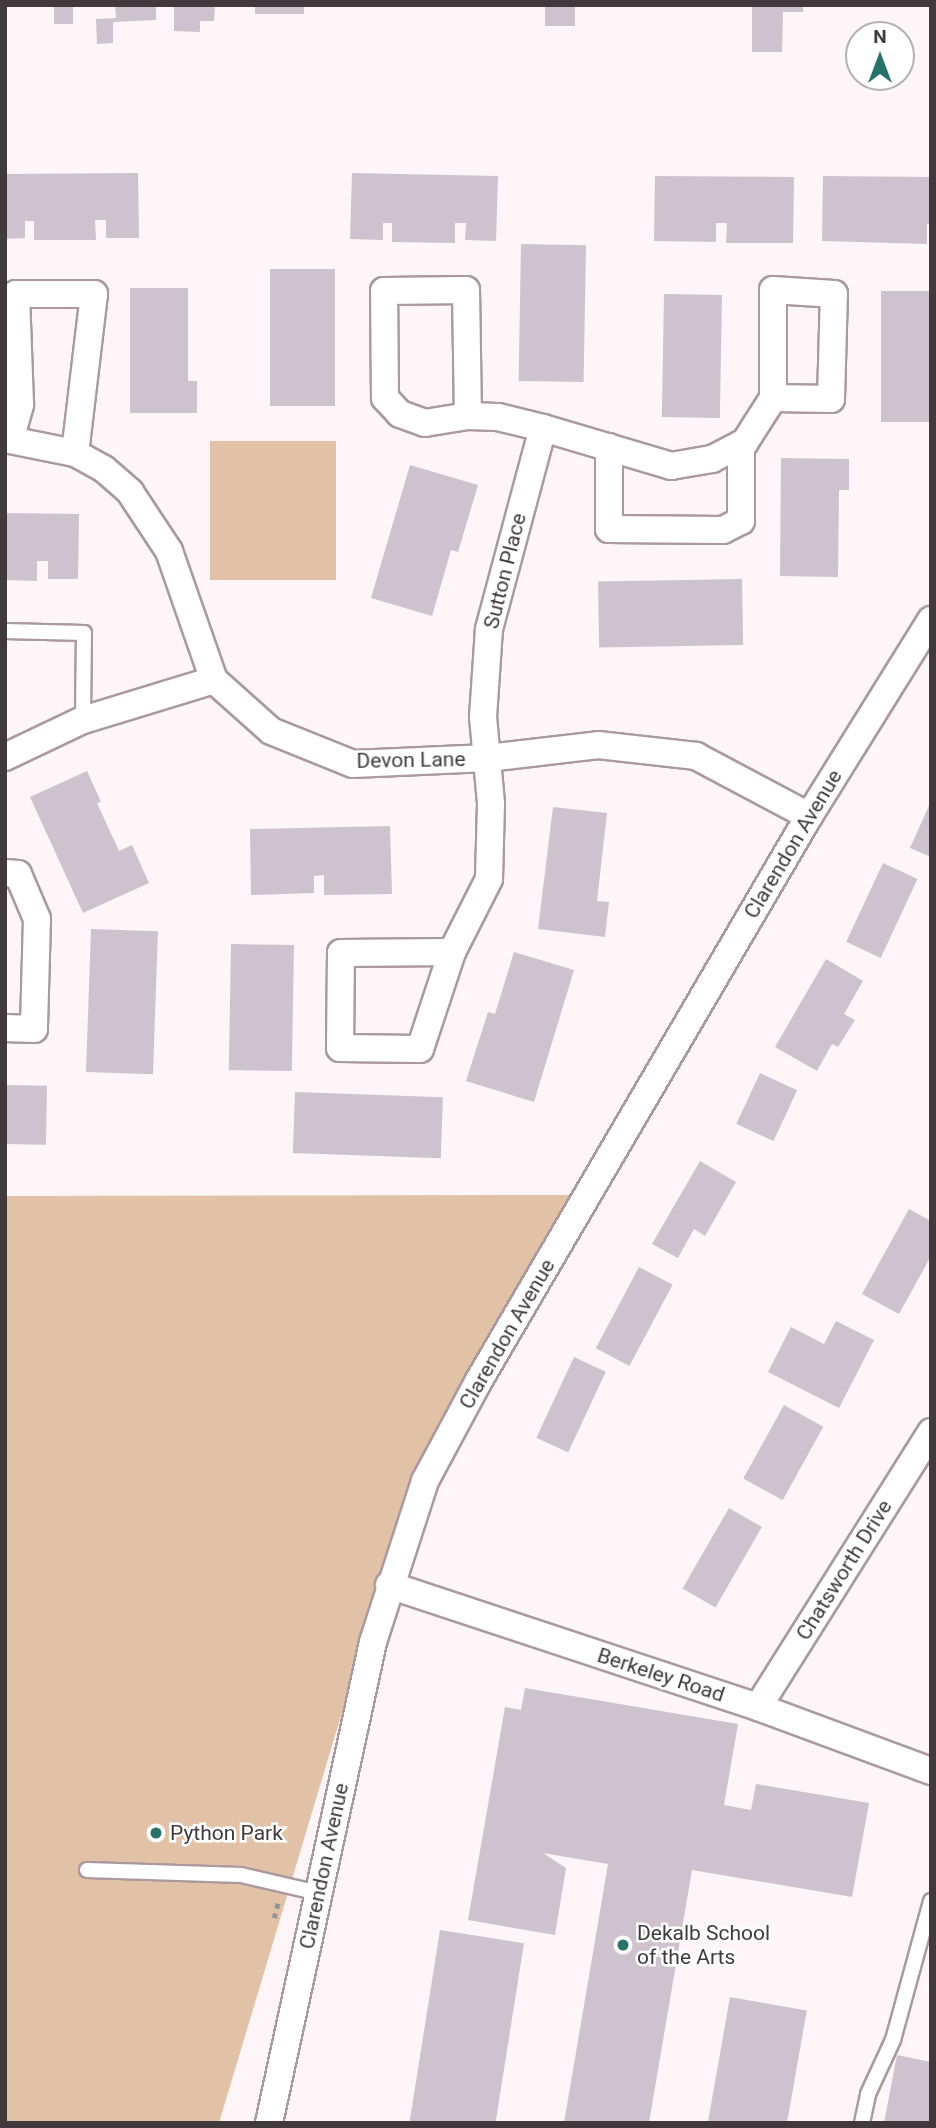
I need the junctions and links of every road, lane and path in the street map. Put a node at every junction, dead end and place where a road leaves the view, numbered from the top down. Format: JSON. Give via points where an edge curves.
{"nodes":[{"id":1,"x":773,"y":398,"type":"junction"},
{"id":2,"x":468,"y":416,"type":"junction"},
{"id":3,"x":542,"y":428,"type":"junction"},
{"id":4,"x":8,"y":440,"type":"edge"},
{"id":5,"x":741,"y":444,"type":"junction"},
{"id":6,"x":609,"y":447,"type":"junction"},
{"id":7,"x":75,"y":453,"type":"junction"},
{"id":8,"x":931,"y":620,"type":"edge"},
{"id":9,"x":5,"y":631,"type":"edge"},
{"id":10,"x":214,"y":680,"type":"junction"},
{"id":11,"x":83,"y":720,"type":"junction"},
{"id":12,"x":5,"y":757,"type":"edge"},
{"id":13,"x":488,"y":758,"type":"junction"},
{"id":14,"x":808,"y":817,"type":"junction"},
{"id":15,"x":5,"y":873,"type":"edge"},
{"id":16,"x":452,"y":952,"type":"junction"},
{"id":17,"x":5,"y":1028,"type":"edge"},
{"id":18,"x":931,"y":1432,"type":"edge"},
{"id":19,"x":389,"y":1585,"type":"junction"},
{"id":20,"x":758,"y":1707,"type":"junction"},
{"id":21,"x":931,"y":1771,"type":"edge"},
{"id":22,"x":86,"y":1870,"type":"dead end"},
{"id":23,"x":319,"y":1893,"type":"junction"},
{"id":24,"x":931,"y":1901,"type":"edge"},
{"id":25,"x":269,"y":2123,"type":"edge"},
{"id":26,"x":862,"y":2123,"type":"edge"}],
"edges":[{"from":1,"to":1,"type":"street","via":[[831,399],[834,295],[773,290]]},
{"from":1,"to":5,"type":"street"},
{"from":2,"to":2,"type":"street","via":[[466,290],[384,291],[385,398],[400,414],[425,423]]},
{"from":2,"to":3,"type":"street","via":[[498,417]]},
{"from":3,"to":6,"type":"street"},
{"from":3,"to":13,"type":"street","name":"Sutton Place","via":[[489,629],[483,717]]},
{"from":4,"to":7,"type":"street","name":"Devon Lane"},
{"from":4,"to":7,"type":"street","name":"Devon Lane","via":[[20,404],[16,295],[94,295]]},
{"from":5,"to":6,"type":"street","via":[[712,459],[671,466]]},
{"from":5,"to":6,"type":"street","via":[[741,521],[723,530],[609,529]]},
{"from":7,"to":10,"type":"street","name":"Devon Lane","via":[[104,469],[130,492],[150,519],[169,551]]},
{"from":8,"to":14,"type":"street","name":"Clarendon Avenue"},
{"from":9,"to":11,"type":"lane","via":[[84,633]]},
{"from":10,"to":11,"type":"street"},
{"from":10,"to":13,"type":"street","name":"Devon Lane","via":[[271,731],[353,764]]},
{"from":11,"to":12,"type":"street"},
{"from":13,"to":14,"type":"street","name":"Devon Lane","via":[[598,745],[696,756]]},
{"from":13,"to":16,"type":"street","name":"Sutton Place","via":[[489,879]]},
{"from":14,"to":19,"type":"street","name":"Clarendon Avenue","via":[[478,1382],[425,1481]]},
{"from":15,"to":17,"type":"street","via":[[18,874],[37,919],[34,1028]]},
{"from":16,"to":16,"type":"street","name":"Sutton Place","via":[[420,1049],[340,1048],[341,953]]},
{"from":18,"to":20,"type":"street","name":"Chatsworth Drive"},
{"from":19,"to":20,"type":"street","name":"Berkeley Road"},
{"from":19,"to":23,"type":"street","name":"Clarendon Avenue"},
{"from":20,"to":21,"type":"street","name":"Berkeley Road"},
{"from":22,"to":23,"type":"lane","via":[[242,1875]]},
{"from":23,"to":25,"type":"street","name":"Clarendon Avenue"},
{"from":24,"to":26,"type":"lane","via":[[893,2040],[868,2094]]}]}
